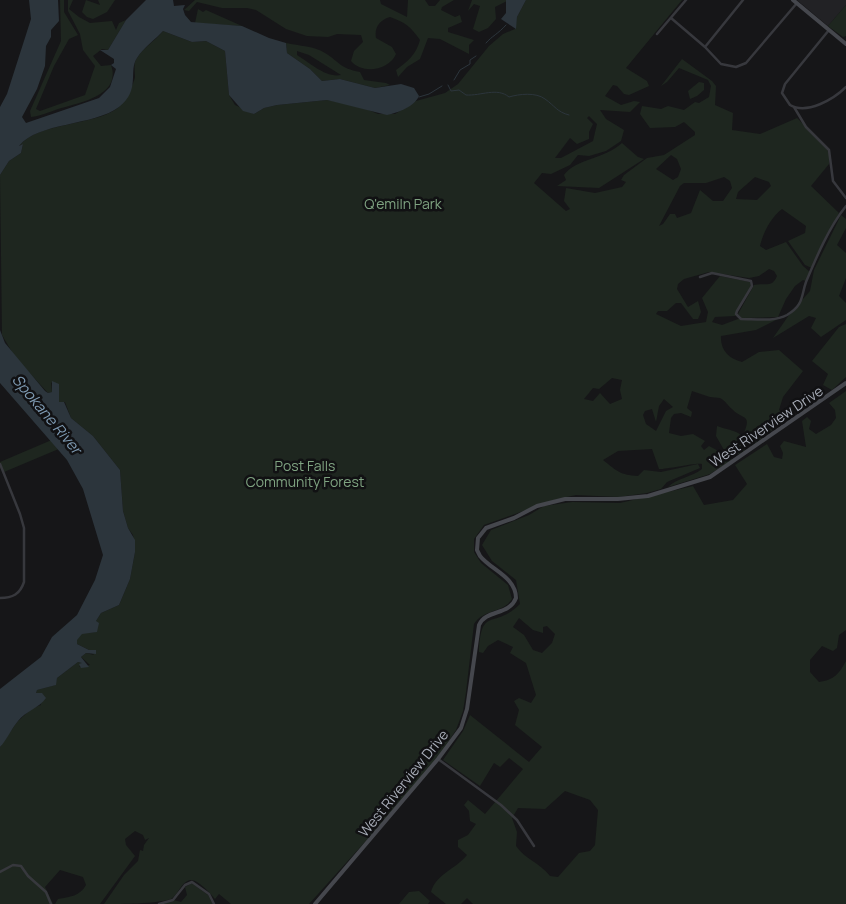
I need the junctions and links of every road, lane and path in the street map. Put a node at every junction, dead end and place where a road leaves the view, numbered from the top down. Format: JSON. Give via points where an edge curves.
{"nodes":[{"id":1,"x":686,"y":0,"type":"edge"},
{"id":2,"x":744,"y":0,"type":"edge"},
{"id":3,"x":792,"y":0,"type":"edge"},
{"id":4,"x":797,"y":4,"type":"junction"},
{"id":5,"x":671,"y":18,"type":"junction"},
{"id":6,"x":829,"y":30,"type":"junction"},
{"id":7,"x":658,"y":34,"type":"dead end"},
{"id":8,"x":846,"y":44,"type":"edge"},
{"id":9,"x":705,"y":47,"type":"junction"},
{"id":10,"x":846,"y":87,"type":"edge"},
{"id":11,"x":794,"y":107,"type":"junction"},
{"id":12,"x":846,"y":198,"type":"edge"},
{"id":13,"x":846,"y":206,"type":"edge"},
{"id":14,"x":700,"y":277,"type":"dead end"},
{"id":15,"x":846,"y":383,"type":"edge"},
{"id":16,"x":0,"y":464,"type":"edge"},
{"id":17,"x":0,"y":598,"type":"edge"},
{"id":18,"x":438,"y":759,"type":"junction"},
{"id":19,"x":534,"y":846,"type":"dead end"},
{"id":20,"x":0,"y":872,"type":"edge"},
{"id":21,"x":51,"y":904,"type":"edge"},
{"id":22,"x":160,"y":904,"type":"edge"},
{"id":23,"x":214,"y":904,"type":"edge"},
{"id":24,"x":315,"y":904,"type":"edge"}],
"edges":[{"from":1,"to":5,"type":"street"},
{"from":2,"to":9,"type":"street"},
{"from":3,"to":4,"type":"street"},
{"from":4,"to":6,"type":"street"},
{"from":4,"to":9,"type":"street","via":[[741,66],[721,64]]},
{"from":5,"to":7,"type":"street"},
{"from":5,"to":9,"type":"street"},
{"from":6,"to":8,"type":"street"},
{"from":6,"to":11,"type":"street","via":[[783,89],[783,96]]},
{"from":10,"to":11,"type":"street","via":[[827,102]]},
{"from":11,"to":12,"type":"street","via":[[806,127],[829,150],[833,180]]},
{"from":13,"to":14,"type":"street","via":[[805,284],[803,298],[788,314],[772,319],[741,319],[736,314],[752,286],[751,281],[712,273]]},
{"from":15,"to":18,"type":"street","name":"West Riverview Drive","via":[[710,477],[632,498],[578,498],[551,502],[486,528],[478,538],[480,556],[509,580],[516,590],[516,598],[507,610],[484,618],[478,625],[464,718],[455,737]]},
{"from":16,"to":17,"type":"street","via":[[24,528],[24,582],[15,595]]},
{"from":18,"to":19,"type":"street","via":[[502,805],[519,822]]},
{"from":18,"to":24,"type":"street","name":"West Riverview Drive"},
{"from":20,"to":21,"type":"street","via":[[13,865],[21,866],[46,892]]},
{"from":22,"to":23,"type":"street","via":[[173,900],[185,885],[192,882],[209,894]]}]}
